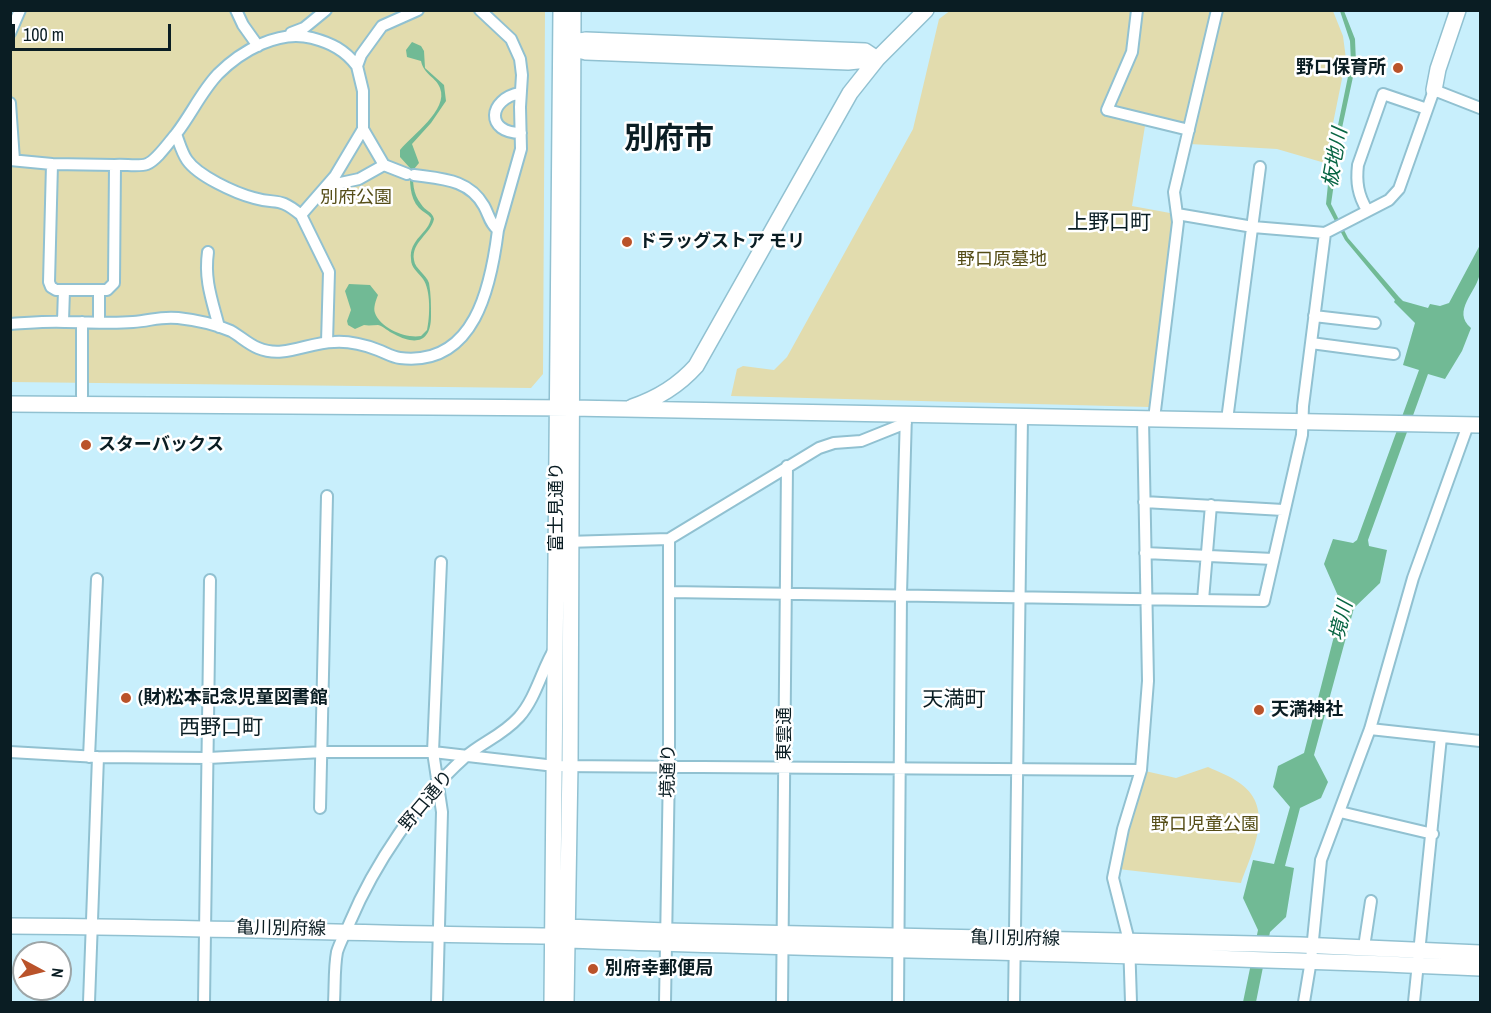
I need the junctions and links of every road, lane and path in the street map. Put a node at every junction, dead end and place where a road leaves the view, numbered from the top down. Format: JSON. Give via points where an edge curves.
{"nodes":[{"id":1,"x":20,"y":10,"type":"edge"},
{"id":2,"x":236,"y":10,"type":"edge"},
{"id":3,"x":396,"y":10,"type":"edge"},
{"id":4,"x":418,"y":10,"type":"edge"},
{"id":5,"x":480,"y":10,"type":"edge"},
{"id":6,"x":561,"y":10,"type":"edge"},
{"id":7,"x":573,"y":10,"type":"edge"},
{"id":8,"x":926,"y":10,"type":"edge"},
{"id":9,"x":1137,"y":10,"type":"edge"},
{"id":10,"x":1217,"y":10,"type":"edge"},
{"id":11,"x":1458,"y":10,"type":"edge"},
{"id":12,"x":321,"y":13,"type":"edge"},
{"id":13,"x":390,"y":22,"type":"junction"},
{"id":14,"x":10,"y":33,"type":"edge"},
{"id":15,"x":285,"y":35,"type":"junction"},
{"id":16,"x":258,"y":46,"type":"junction"},
{"id":17,"x":569,"y":46,"type":"junction"},
{"id":18,"x":877,"y":59,"type":"junction"},
{"id":19,"x":836,"y":62,"type":"junction"},
{"id":20,"x":357,"y":66,"type":"junction"},
{"id":21,"x":1434,"y":90,"type":"junction"},
{"id":22,"x":520,"y":93,"type":"junction"},
{"id":23,"x":850,"y":93,"type":"junction"},
{"id":24,"x":10,"y":103,"type":"edge"},
{"id":25,"x":1480,"y":108,"type":"edge"},
{"id":26,"x":1427,"y":109,"type":"junction"},
{"id":27,"x":363,"y":129,"type":"junction"},
{"id":28,"x":1189,"y":130,"type":"junction"},
{"id":29,"x":176,"y":134,"type":"junction"},
{"id":30,"x":521,"y":134,"type":"junction"},
{"id":31,"x":12,"y":160,"type":"edge"},
{"id":32,"x":52,"y":164,"type":"junction"},
{"id":33,"x":115,"y":165,"type":"junction"},
{"id":34,"x":384,"y":165,"type":"junction"},
{"id":35,"x":1260,"y":166,"type":"dead end"},
{"id":36,"x":327,"y":186,"type":"junction"},
{"id":37,"x":1367,"y":210,"type":"junction"},
{"id":38,"x":1177,"y":214,"type":"junction"},
{"id":39,"x":301,"y":215,"type":"junction"},
{"id":40,"x":1253,"y":227,"type":"junction"},
{"id":41,"x":498,"y":230,"type":"junction"},
{"id":42,"x":1327,"y":232,"type":"junction"},
{"id":43,"x":208,"y":252,"type":"dead end"},
{"id":44,"x":64,"y":290,"type":"junction"},
{"id":45,"x":99,"y":290,"type":"junction"},
{"id":46,"x":1314,"y":316,"type":"junction"},
{"id":47,"x":63,"y":321,"type":"junction"},
{"id":48,"x":82,"y":322,"type":"junction"},
{"id":49,"x":99,"y":322,"type":"junction"},
{"id":50,"x":1374,"y":323,"type":"dead end"},
{"id":51,"x":10,"y":324,"type":"edge"},
{"id":52,"x":219,"y":327,"type":"junction"},
{"id":53,"x":327,"y":342,"type":"junction"},
{"id":54,"x":1311,"y":344,"type":"junction"},
{"id":55,"x":1394,"y":354,"type":"dead end"},
{"id":56,"x":82,"y":396,"type":"dead end"},
{"id":57,"x":10,"y":404,"type":"edge"},
{"id":58,"x":565,"y":408,"type":"junction"},
{"id":59,"x":624,"y":409,"type":"junction"},
{"id":60,"x":1022,"y":417,"type":"junction"},
{"id":61,"x":906,"y":419,"type":"junction"},
{"id":62,"x":1148,"y":419,"type":"junction"},
{"id":63,"x":1227,"y":420,"type":"junction"},
{"id":64,"x":1302,"y":422,"type":"junction"},
{"id":65,"x":1474,"y":425,"type":"edge"},
{"id":66,"x":787,"y":466,"type":"junction"},
{"id":67,"x":327,"y":496,"type":"dead end"},
{"id":68,"x":1144,"y":502,"type":"junction"},
{"id":69,"x":1211,"y":505,"type":"junction"},
{"id":70,"x":1283,"y":510,"type":"junction"},
{"id":71,"x":669,"y":539,"type":"junction"},
{"id":72,"x":564,"y":542,"type":"junction"},
{"id":73,"x":1145,"y":553,"type":"junction"},
{"id":74,"x":1206,"y":556,"type":"junction"},
{"id":75,"x":1273,"y":559,"type":"junction"},
{"id":76,"x":441,"y":562,"type":"dead end"},
{"id":77,"x":97,"y":579,"type":"dead end"},
{"id":78,"x":210,"y":580,"type":"dead end"},
{"id":79,"x":669,"y":592,"type":"junction"},
{"id":80,"x":785,"y":594,"type":"junction"},
{"id":81,"x":901,"y":594,"type":"junction"},
{"id":82,"x":1020,"y":596,"type":"junction"},
{"id":83,"x":1147,"y":598,"type":"junction"},
{"id":84,"x":1203,"y":600,"type":"junction"},
{"id":85,"x":571,"y":632,"type":"junction"},
{"id":86,"x":556,"y":646,"type":"junction"},
{"id":87,"x":1370,"y":729,"type":"junction"},
{"id":88,"x":1441,"y":737,"type":"junction"},
{"id":89,"x":1480,"y":741,"type":"edge"},
{"id":90,"x":10,"y":752,"type":"edge"},
{"id":91,"x":322,"y":752,"type":"junction"},
{"id":92,"x":433,"y":752,"type":"junction"},
{"id":93,"x":466,"y":756,"type":"junction"},
{"id":94,"x":94,"y":757,"type":"junction"},
{"id":95,"x":208,"y":758,"type":"junction"},
{"id":96,"x":563,"y":766,"type":"junction"},
{"id":97,"x":669,"y":766,"type":"junction"},
{"id":98,"x":785,"y":767,"type":"junction"},
{"id":99,"x":900,"y":768,"type":"junction"},
{"id":100,"x":1017,"y":770,"type":"junction"},
{"id":101,"x":1140,"y":770,"type":"junction"},
{"id":102,"x":438,"y":784,"type":"junction"},
{"id":103,"x":320,"y":808,"type":"dead end"},
{"id":104,"x":1340,"y":812,"type":"junction"},
{"id":105,"x":1433,"y":834,"type":"junction"},
{"id":106,"x":1371,"y":901,"type":"dead end"},
{"id":107,"x":10,"y":926,"type":"edge"},
{"id":108,"x":91,"y":926,"type":"junction"},
{"id":109,"x":205,"y":928,"type":"junction"},
{"id":110,"x":346,"y":931,"type":"junction"},
{"id":111,"x":438,"y":934,"type":"junction"},
{"id":112,"x":562,"y":934,"type":"junction"},
{"id":113,"x":666,"y":938,"type":"junction"},
{"id":114,"x":783,"y":940,"type":"junction"},
{"id":115,"x":899,"y":943,"type":"junction"},
{"id":116,"x":1014,"y":946,"type":"junction"},
{"id":117,"x":1364,"y":947,"type":"junction"},
{"id":118,"x":1130,"y":948,"type":"junction"},
{"id":119,"x":1305,"y":952,"type":"junction"},
{"id":120,"x":1480,"y":953,"type":"edge"},
{"id":121,"x":1418,"y":957,"type":"junction"},
{"id":122,"x":1480,"y":968,"type":"edge"},
{"id":123,"x":88,"y":1002,"type":"edge"},
{"id":124,"x":204,"y":1002,"type":"edge"},
{"id":125,"x":334,"y":1002,"type":"edge"},
{"id":126,"x":437,"y":1002,"type":"edge"},
{"id":127,"x":552,"y":1002,"type":"edge"},
{"id":128,"x":566,"y":1002,"type":"edge"},
{"id":129,"x":665,"y":1002,"type":"edge"},
{"id":130,"x":782,"y":1002,"type":"edge"},
{"id":131,"x":897,"y":1002,"type":"edge"},
{"id":132,"x":1014,"y":1002,"type":"edge"},
{"id":133,"x":1131,"y":1002,"type":"edge"},
{"id":134,"x":1304,"y":1002,"type":"edge"},
{"id":135,"x":1414,"y":1002,"type":"edge"}],
"edges":[{"from":1,"to":14,"type":"street"},
{"from":2,"to":16,"type":"street"},
{"from":3,"to":13,"type":"street"},
{"from":4,"to":13,"type":"street"},
{"from":5,"to":22,"type":"street","via":[[505,32],[514,46],[520,59]]},
{"from":6,"to":17,"type":"street"},
{"from":7,"to":17,"type":"street"},
{"from":8,"to":18,"type":"street"},
{"from":9,"to":28,"type":"street","via":[[1132,52],[1107,110]]},
{"from":10,"to":28,"type":"street"},
{"from":11,"to":21,"type":"street"},
{"from":12,"to":15,"type":"street","via":[[304,28]]},
{"from":13,"to":20,"type":"street","via":[[373,36]]},
{"from":15,"to":16,"type":"street"},
{"from":15,"to":20,"type":"street","via":[[327,42],[347,53]]},
{"from":16,"to":29,"type":"street","via":[[218,74]]},
{"from":17,"to":18,"type":"street","via":[[597,40],[865,51]]},
{"from":17,"to":19,"type":"street","via":[[586,52]]},
{"from":17,"to":58,"type":"street"},
{"from":18,"to":19,"type":"street"},
{"from":18,"to":23,"type":"street"},
{"from":19,"to":23,"type":"street","via":[[849,72]]},
{"from":20,"to":27,"type":"street","via":[[363,91]]},
{"from":21,"to":25,"type":"street"},
{"from":21,"to":26,"type":"street"},
{"from":22,"to":30,"type":"street"},
{"from":22,"to":30,"type":"street","via":[[510,94],[500,102],[495,116],[498,127]]},
{"from":23,"to":59,"type":"street","via":[[696,366],[657,396]]},
{"from":24,"to":31,"type":"street"},
{"from":26,"to":37,"type":"street","via":[[1399,189],[1389,200]]},
{"from":26,"to":37,"type":"street","via":[[1383,94],[1358,165],[1357,188]]},
{"from":27,"to":34,"type":"street"},
{"from":27,"to":36,"type":"street"},
{"from":28,"to":38,"type":"street","via":[[1174,192]]},
{"from":29,"to":33,"type":"street","via":[[148,164]]},
{"from":29,"to":39,"type":"street","via":[[186,159],[200,174],[254,198],[287,204]]},
{"from":30,"to":41,"type":"street","via":[[521,149]]},
{"from":31,"to":32,"type":"street"},
{"from":32,"to":33,"type":"street"},
{"from":32,"to":44,"type":"street","via":[[49,282],[56,290]]},
{"from":33,"to":45,"type":"street","via":[[114,283],[107,290]]},
{"from":34,"to":36,"type":"street","via":[[358,179]]},
{"from":34,"to":41,"type":"street","via":[[411,175],[460,182],[480,200]]},
{"from":35,"to":40,"type":"street"},
{"from":36,"to":39,"type":"street"},
{"from":37,"to":42,"type":"street"},
{"from":38,"to":40,"type":"street"},
{"from":38,"to":62,"type":"street"},
{"from":39,"to":53,"type":"street","via":[[329,272]]},
{"from":40,"to":42,"type":"street"},
{"from":40,"to":63,"type":"street"},
{"from":41,"to":53,"type":"street","via":[[480,311],[471,326],[440,352],[410,358],[345,342]]},
{"from":42,"to":46,"type":"street"},
{"from":43,"to":52,"type":"street","via":[[207,283]]},
{"from":44,"to":45,"type":"street"},
{"from":44,"to":47,"type":"street"},
{"from":45,"to":49,"type":"street"},
{"from":46,"to":50,"type":"street"},
{"from":46,"to":54,"type":"street"},
{"from":47,"to":48,"type":"street"},
{"from":47,"to":51,"type":"street"},
{"from":48,"to":49,"type":"street"},
{"from":48,"to":56,"type":"street"},
{"from":49,"to":52,"type":"street","via":[[135,322],[155,317]]},
{"from":52,"to":53,"type":"street","via":[[258,348],[281,352]]},
{"from":54,"to":55,"type":"street"},
{"from":54,"to":64,"type":"street"},
{"from":57,"to":58,"type":"street"},
{"from":58,"to":59,"type":"street"},
{"from":58,"to":72,"type":"street"},
{"from":59,"to":61,"type":"street"},
{"from":60,"to":61,"type":"street"},
{"from":60,"to":62,"type":"street"},
{"from":60,"to":82,"type":"street"},
{"from":61,"to":66,"type":"street","via":[[861,441],[819,448]]},
{"from":61,"to":81,"type":"street"},
{"from":62,"to":63,"type":"street"},
{"from":62,"to":68,"type":"street"},
{"from":63,"to":64,"type":"street"},
{"from":64,"to":65,"type":"street"},
{"from":64,"to":70,"type":"street"},
{"from":65,"to":87,"type":"street","via":[[1413,578]]},
{"from":66,"to":71,"type":"street"},
{"from":66,"to":80,"type":"street","name":"東雲通"},
{"from":67,"to":91,"type":"street"},
{"from":68,"to":69,"type":"street"},
{"from":68,"to":73,"type":"street"},
{"from":69,"to":70,"type":"street"},
{"from":69,"to":74,"type":"street"},
{"from":70,"to":75,"type":"street"},
{"from":71,"to":72,"type":"street"},
{"from":71,"to":79,"type":"street","name":"境通り"},
{"from":72,"to":85,"type":"street"},
{"from":72,"to":86,"type":"street","name":"富士見通り"},
{"from":73,"to":74,"type":"street"},
{"from":73,"to":83,"type":"street"},
{"from":74,"to":75,"type":"street"},
{"from":74,"to":84,"type":"street"},
{"from":75,"to":84,"type":"street","via":[[1264,601]]},
{"from":76,"to":92,"type":"street"},
{"from":77,"to":94,"type":"street"},
{"from":78,"to":95,"type":"street"},
{"from":79,"to":80,"type":"street"},
{"from":79,"to":97,"type":"street","name":"境通り"},
{"from":80,"to":81,"type":"street"},
{"from":80,"to":98,"type":"street","name":"東雲通"},
{"from":81,"to":82,"type":"street"},
{"from":81,"to":99,"type":"street"},
{"from":82,"to":83,"type":"street"},
{"from":82,"to":100,"type":"street"},
{"from":83,"to":84,"type":"street"},
{"from":83,"to":101,"type":"street","via":[[1148,681]]},
{"from":85,"to":86,"type":"street","name":"野口通り"},
{"from":85,"to":96,"type":"street"},
{"from":86,"to":93,"type":"street","name":"野口通り","via":[[521,714],[505,732]]},
{"from":86,"to":96,"type":"street","name":"富士見通り"},
{"from":87,"to":88,"type":"street"},
{"from":87,"to":104,"type":"street"},
{"from":88,"to":89,"type":"street"},
{"from":88,"to":105,"type":"street"},
{"from":90,"to":94,"type":"street"},
{"from":91,"to":92,"type":"street"},
{"from":91,"to":95,"type":"street"},
{"from":91,"to":103,"type":"street"},
{"from":92,"to":93,"type":"street"},
{"from":92,"to":102,"type":"street"},
{"from":93,"to":96,"type":"street"},
{"from":93,"to":102,"type":"street","name":"野口通り"},
{"from":94,"to":95,"type":"street"},
{"from":94,"to":108,"type":"street"},
{"from":95,"to":109,"type":"street"},
{"from":96,"to":97,"type":"street"},
{"from":96,"to":112,"type":"street","name":"富士見通り"},
{"from":97,"to":98,"type":"street"},
{"from":97,"to":113,"type":"street","name":"境通り"},
{"from":98,"to":99,"type":"street"},
{"from":98,"to":114,"type":"street","name":"東雲通"},
{"from":99,"to":100,"type":"street"},
{"from":99,"to":115,"type":"street"},
{"from":100,"to":101,"type":"street"},
{"from":100,"to":116,"type":"street"},
{"from":101,"to":118,"type":"street","via":[[1113,878]]},
{"from":102,"to":110,"type":"street","name":"野口通り","via":[[388,849]]},
{"from":102,"to":111,"type":"street","via":[[442,812]]},
{"from":104,"to":105,"type":"street"},
{"from":104,"to":119,"type":"street","via":[[1322,860]]},
{"from":105,"to":121,"type":"street"},
{"from":106,"to":117,"type":"street"},
{"from":107,"to":108,"type":"street","name":"亀川別府線"},
{"from":108,"to":109,"type":"street","name":"亀川別府線"},
{"from":108,"to":123,"type":"street"},
{"from":109,"to":110,"type":"street","name":"亀川別府線"},
{"from":109,"to":124,"type":"street"},
{"from":110,"to":111,"type":"street","name":"亀川別府線"},
{"from":110,"to":125,"type":"street","name":"野口通り","via":[[338,952]]},
{"from":111,"to":112,"type":"street","name":"亀川別府線"},
{"from":111,"to":126,"type":"street"},
{"from":112,"to":113,"type":"street","name":"亀川別府線"},
{"from":112,"to":127,"type":"street","name":"富士見通り"},
{"from":112,"to":128,"type":"street"},
{"from":113,"to":114,"type":"street","name":"亀川別府線"},
{"from":113,"to":129,"type":"street","name":"境通り"},
{"from":114,"to":115,"type":"street","name":"亀川別府線"},
{"from":114,"to":130,"type":"street","name":"東雲通"},
{"from":115,"to":116,"type":"street","name":"亀川別府線"},
{"from":115,"to":131,"type":"street"},
{"from":116,"to":118,"type":"street","name":"亀川別府線"},
{"from":116,"to":132,"type":"street"},
{"from":117,"to":119,"type":"street","name":"亀川別府線"},
{"from":117,"to":121,"type":"street","name":"亀川別府線"},
{"from":118,"to":119,"type":"street","name":"亀川別府線"},
{"from":118,"to":133,"type":"street"},
{"from":119,"to":121,"type":"street","name":"亀川別府線"},
{"from":119,"to":134,"type":"street"},
{"from":120,"to":121,"type":"street","name":"亀川別府線"},
{"from":121,"to":122,"type":"street","name":"亀川別府線"},
{"from":121,"to":135,"type":"street"}]}
